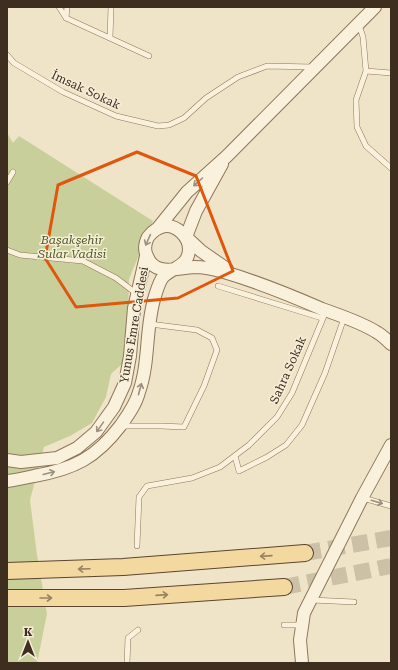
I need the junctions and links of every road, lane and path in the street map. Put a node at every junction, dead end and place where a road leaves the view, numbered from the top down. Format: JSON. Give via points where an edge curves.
{"nodes":[{"id":1,"x":59,"y":7,"type":"edge"},
{"id":2,"x":66,"y":7,"type":"edge"},
{"id":3,"x":111,"y":7,"type":"edge"},
{"id":4,"x":375,"y":7,"type":"edge"},
{"id":5,"x":66,"y":18,"type":"junction"},
{"id":6,"x":358,"y":24,"type":"junction"},
{"id":7,"x":110,"y":38,"type":"junction"},
{"id":8,"x":7,"y":55,"type":"edge"},
{"id":9,"x":149,"y":56,"type":"dead end"},
{"id":10,"x":314,"y":67,"type":"junction"},
{"id":11,"x":366,"y":71,"type":"junction"},
{"id":12,"x":391,"y":73,"type":"edge"},
{"id":13,"x":227,"y":156,"type":"junction"},
{"id":14,"x":391,"y":168,"type":"edge"},
{"id":15,"x":13,"y":172,"type":"dead end"},
{"id":16,"x":7,"y":182,"type":"edge"},
{"id":17,"x":158,"y":228,"type":"junction"},
{"id":18,"x":186,"y":237,"type":"junction"},
{"id":19,"x":7,"y":250,"type":"edge"},
{"id":20,"x":146,"y":256,"type":"junction"},
{"id":21,"x":172,"y":270,"type":"junction"},
{"id":22,"x":242,"y":277,"type":"junction"},
{"id":23,"x":218,"y":286,"type":"dead end"},
{"id":24,"x":138,"y":294,"type":"junction"},
{"id":25,"x":324,"y":314,"type":"junction"},
{"id":26,"x":344,"y":317,"type":"junction"},
{"id":27,"x":149,"y":323,"type":"junction"},
{"id":28,"x":391,"y":344,"type":"edge"},
{"id":29,"x":120,"y":426,"type":"junction"},
{"id":30,"x":390,"y":447,"type":"edge"},
{"id":31,"x":235,"y":456,"type":"junction"},
{"id":32,"x":7,"y":460,"type":"edge"},
{"id":33,"x":7,"y":481,"type":"edge"},
{"id":34,"x":362,"y":498,"type":"junction"},
{"id":35,"x":391,"y":506,"type":"edge"},
{"id":36,"x":138,"y":546,"type":"dead end"},
{"id":37,"x":305,"y":553,"type":"tunnel mouth"},
{"id":38,"x":7,"y":570,"type":"edge"},
{"id":39,"x":284,"y":587,"type":"tunnel mouth"},
{"id":40,"x":7,"y":598,"type":"edge"},
{"id":41,"x":311,"y":600,"type":"junction"},
{"id":42,"x":354,"y":602,"type":"dead end"},
{"id":43,"x":284,"y":625,"type":"dead end"},
{"id":44,"x":302,"y":625,"type":"junction"},
{"id":45,"x":138,"y":630,"type":"dead end"},
{"id":46,"x":127,"y":663,"type":"edge"},
{"id":47,"x":302,"y":663,"type":"edge"}],
"edges":[{"from":1,"to":5,"type":"lane"},
{"from":2,"to":5,"type":"lane"},
{"from":3,"to":7,"type":"lane"},
{"from":4,"to":6,"type":"street","name":"Yunus Emre Caddesi"},
{"from":5,"to":7,"type":"lane"},
{"from":6,"to":10,"type":"street","name":"Yunus Emre Caddesi"},
{"from":6,"to":11,"type":"lane","via":[[363,37]]},
{"from":7,"to":9,"type":"lane"},
{"from":8,"to":10,"type":"lane","name":"İmsak Sokak","via":[[63,92],[116,116],[158,126],[169,125],[184,118],[206,98],[238,77],[267,66]]},
{"from":10,"to":13,"type":"street","name":"Yunus Emre Caddesi"},
{"from":11,"to":12,"type":"lane"},
{"from":11,"to":14,"type":"lane","via":[[356,100],[356,126],[366,146]]},
{"from":13,"to":17,"type":"street","name":"Yunus Emre Caddesi","one_way":true,"via":[[187,192]]},
{"from":13,"to":18,"type":"street","name":"Yunus Emre Caddesi","via":[[196,211]]},
{"from":15,"to":16,"type":"lane"},
{"from":17,"to":18,"type":"street","via":[[174,228]]},
{"from":17,"to":20,"type":"street","name":"Yunus Emre Caddesi","one_way":true,"via":[[147,238]]},
{"from":18,"to":21,"type":"street","name":"Yunus Emre Caddesi","via":[[188,255],[181,266]]},
{"from":18,"to":22,"type":"street","via":[[220,265]]},
{"from":19,"to":24,"type":"lane","via":[[20,256],[83,261],[116,278]]},
{"from":20,"to":21,"type":"street","name":"Yunus Emre Caddesi","via":[[153,266],[160,270]]},
{"from":20,"to":24,"type":"street","name":"Yunus Emre Caddesi"},
{"from":21,"to":22,"type":"street","via":[[209,268]]},
{"from":21,"to":27,"type":"street","name":"Yunus Emre Caddesi","via":[[162,278],[150,312]]},
{"from":22,"to":25,"type":"street","via":[[277,290]]},
{"from":23,"to":25,"type":"lane"},
{"from":24,"to":32,"type":"street","name":"Yunus Emre Caddesi","one_way":true,"via":[[125,384],[114,407],[96,432],[77,448],[57,458],[21,462]]},
{"from":25,"to":26,"type":"street"},
{"from":25,"to":31,"type":"lane","name":"Sahra Sokak","via":[[292,393],[277,417]]},
{"from":26,"to":28,"type":"street","via":[[379,333]]},
{"from":26,"to":31,"type":"lane","via":[[326,373],[302,425],[286,445],[239,471]]},
{"from":29,"to":27,"type":"street","name":"Yunus Emre Caddesi","one_way":true,"via":[[139,393],[146,363]]},
{"from":27,"to":29,"type":"lane","via":[[197,330],[212,338],[217,350],[204,386],[184,427]]},
{"from":33,"to":29,"type":"street","name":"Yunus Emre Caddesi","one_way":true,"via":[[71,467],[95,453]]},
{"from":30,"to":34,"type":"street"},
{"from":31,"to":36,"type":"lane","name":"Sahra Sokak","via":[[220,467],[192,478],[147,486],[139,497]]},
{"from":34,"to":35,"type":"lane","one_way":true},
{"from":34,"to":41,"type":"street"},
{"from":37,"to":38,"type":"main road","one_way":true,"via":[[123,567]]},
{"from":40,"to":39,"type":"main road","one_way":true,"via":[[124,598]]},
{"from":41,"to":42,"type":"lane"},
{"from":41,"to":44,"type":"street","via":[[304,613]]},
{"from":43,"to":44,"type":"lane"},
{"from":44,"to":47,"type":"street"},
{"from":45,"to":46,"type":"lane","via":[[128,638]]}]}
